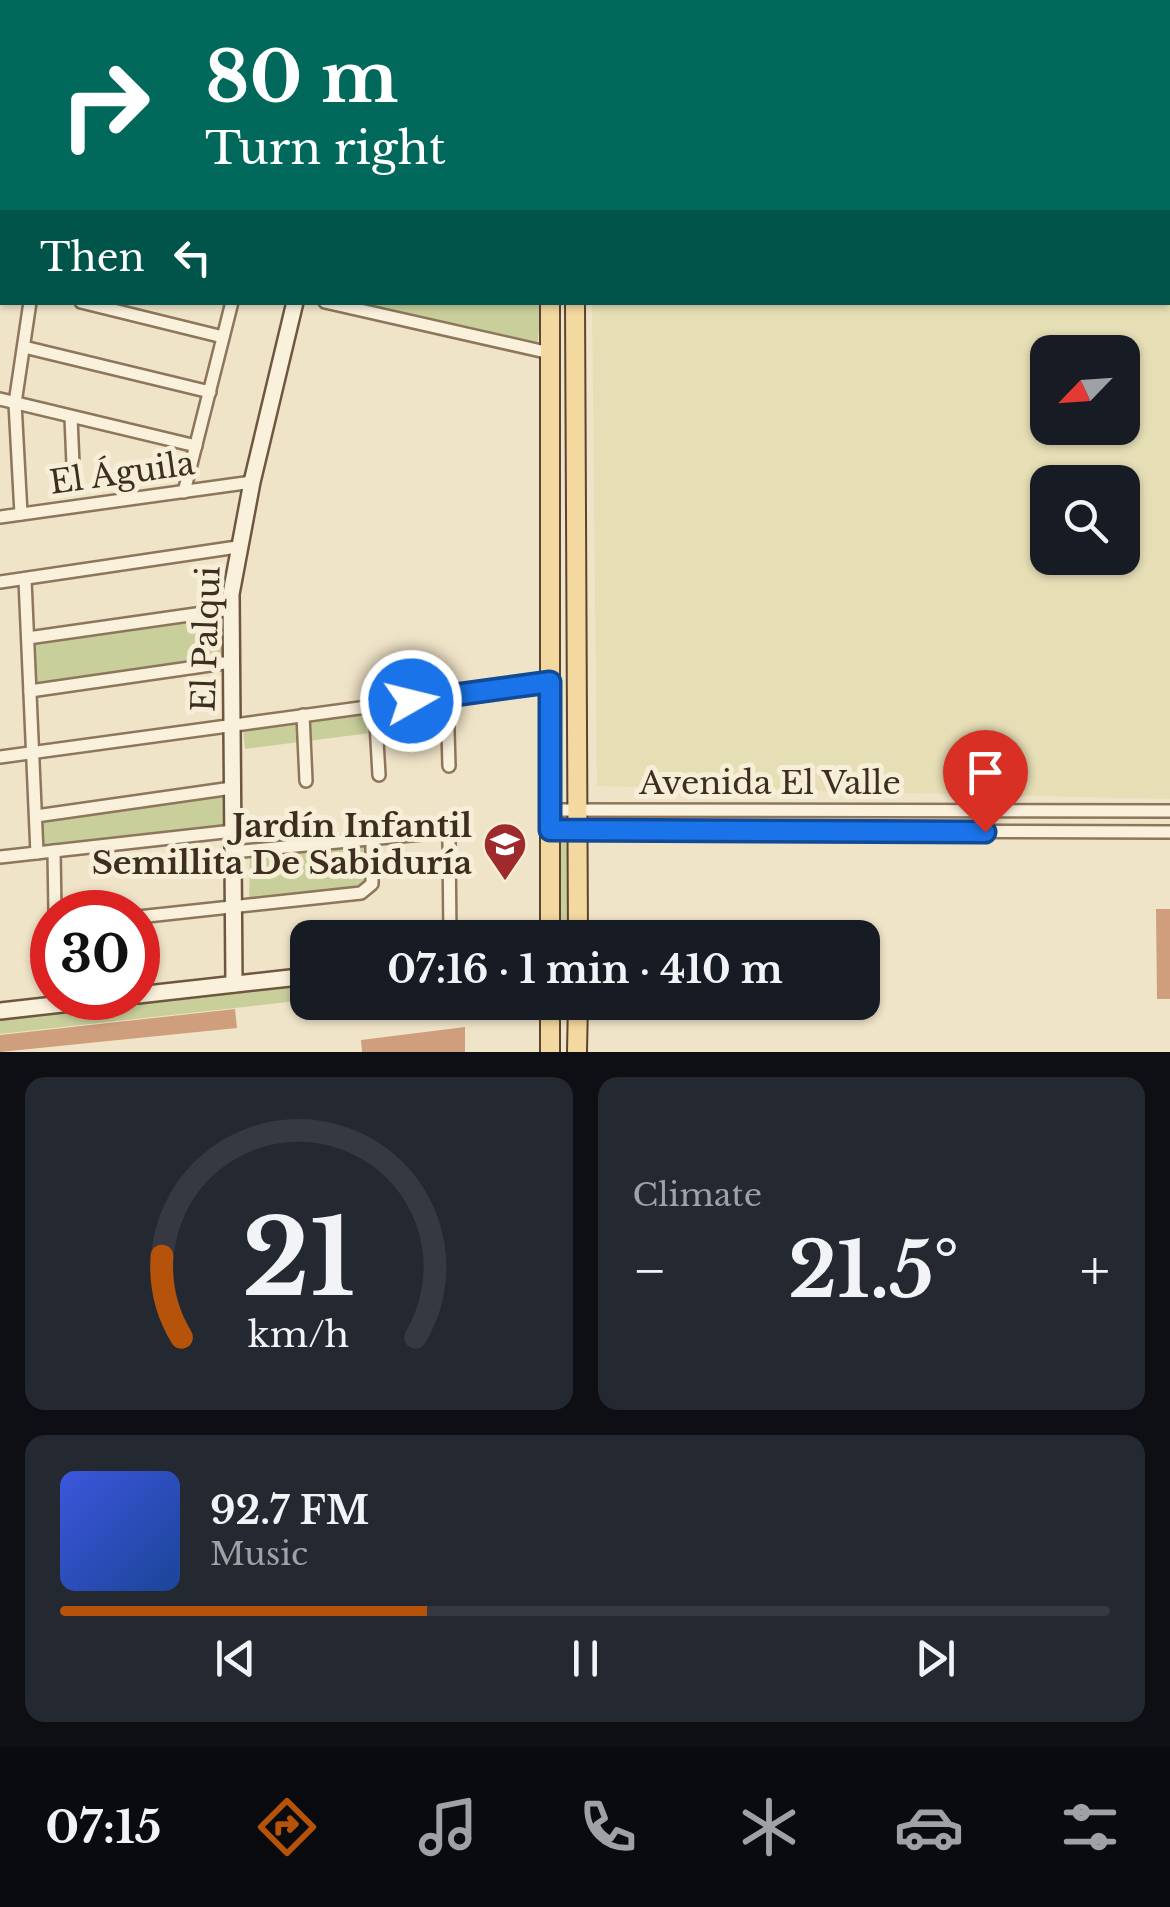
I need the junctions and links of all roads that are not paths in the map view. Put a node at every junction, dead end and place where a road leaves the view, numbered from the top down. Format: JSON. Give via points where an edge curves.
{"nodes":[{"id":1,"x":30,"y":305,"type":"edge"},
{"id":2,"x":93,"y":305,"type":"edge"},
{"id":3,"x":231,"y":305,"type":"edge"},
{"id":4,"x":294,"y":305,"type":"edge"},
{"id":5,"x":337,"y":305,"type":"edge"},
{"id":6,"x":550,"y":305,"type":"edge"},
{"id":7,"x":575,"y":305,"type":"edge"},
{"id":8,"x":223,"y":337,"type":"junction"},
{"id":9,"x":24,"y":348,"type":"junction"},
{"id":10,"x":550,"y":353,"type":"junction"},
{"id":11,"x":210,"y":392,"type":"junction"},
{"id":12,"x":0,"y":399,"type":"edge"},
{"id":13,"x":15,"y":403,"type":"junction"},
{"id":14,"x":71,"y":417,"type":"junction"},
{"id":15,"x":196,"y":446,"type":"junction"},
{"id":16,"x":73,"y":465,"type":"dead end"},
{"id":17,"x":252,"y":482,"type":"junction"},
{"id":18,"x":184,"y":492,"type":"junction"},
{"id":19,"x":21,"y":514,"type":"junction"},
{"id":20,"x":0,"y":517,"type":"edge"},
{"id":21,"x":237,"y":547,"type":"junction"},
{"id":22,"x":25,"y":580,"type":"junction"},
{"id":23,"x":0,"y":582,"type":"edge"},
{"id":24,"x":231,"y":609,"type":"junction"},
{"id":25,"x":28,"y":638,"type":"junction"},
{"id":26,"x":231,"y":662,"type":"junction"},
{"id":27,"x":550,"y":682,"type":"junction"},
{"id":28,"x":30,"y":691,"type":"junction"},
{"id":29,"x":447,"y":696,"type":"junction"},
{"id":30,"x":375,"y":706,"type":"junction"},
{"id":31,"x":303,"y":716,"type":"junction"},
{"id":32,"x":231,"y":725,"type":"junction"},
{"id":33,"x":33,"y":752,"type":"junction"},
{"id":34,"x":0,"y":757,"type":"edge"},
{"id":35,"x":450,"y":766,"type":"dead end"},
{"id":36,"x":379,"y":775,"type":"dead end"},
{"id":37,"x":306,"y":781,"type":"dead end"},
{"id":38,"x":232,"y":788,"type":"junction"},
{"id":39,"x":550,"y":810,"type":"junction"},
{"id":40,"x":579,"y":810,"type":"junction"},
{"id":41,"x":1170,"y":810,"type":"edge"},
{"id":42,"x":36,"y":816,"type":"junction"},
{"id":43,"x":550,"y":830,"type":"junction"},
{"id":44,"x":579,"y":830,"type":"junction"},
{"id":45,"x":234,"y":832,"type":"junction"},
{"id":46,"x":1170,"y":832,"type":"edge"},
{"id":47,"x":372,"y":837,"type":"junction"},
{"id":48,"x":54,"y":851,"type":"junction"},
{"id":49,"x":233,"y":852,"type":"junction"},
{"id":50,"x":38,"y":853,"type":"junction"},
{"id":51,"x":0,"y":857,"type":"edge"},
{"id":52,"x":55,"y":890,"type":"edge"},
{"id":53,"x":234,"y":906,"type":"junction"},
{"id":54,"x":160,"y":914,"type":"edge"},
{"id":55,"x":449,"y":920,"type":"edge"},
{"id":56,"x":550,"y":920,"type":"edge"},
{"id":57,"x":578,"y":920,"type":"edge"},
{"id":58,"x":290,"y":978,"type":"edge"},
{"id":59,"x":234,"y":984,"type":"junction"},
{"id":60,"x":160,"y":992,"type":"edge"},
{"id":61,"x":30,"y":1006,"type":"edge"},
{"id":62,"x":0,"y":1011,"type":"edge"},
{"id":63,"x":550,"y":1020,"type":"edge"},
{"id":64,"x":578,"y":1020,"type":"edge"},
{"id":65,"x":550,"y":1052,"type":"edge"},
{"id":66,"x":577,"y":1052,"type":"edge"}],
"edges":[{"from":1,"to":9,"type":"street"},
{"from":2,"to":8,"type":"street"},
{"from":3,"to":8,"type":"street"},
{"from":4,"to":17,"type":"street","name":"El Palqui"},
{"from":5,"to":10,"type":"street"},
{"from":6,"to":10,"type":"main road"},
{"from":7,"to":40,"type":"main road"},
{"from":8,"to":11,"type":"street"},
{"from":9,"to":11,"type":"street"},
{"from":9,"to":13,"type":"street"},
{"from":10,"to":27,"type":"main road"},
{"from":11,"to":15,"type":"street"},
{"from":12,"to":13,"type":"street"},
{"from":13,"to":14,"type":"street"},
{"from":13,"to":19,"type":"street"},
{"from":14,"to":15,"type":"street"},
{"from":14,"to":16,"type":"street"},
{"from":15,"to":18,"type":"street"},
{"from":17,"to":18,"type":"street","name":"El Águila"},
{"from":17,"to":21,"type":"street","name":"El Palqui"},
{"from":18,"to":19,"type":"street","name":"El Águila"},
{"from":19,"to":20,"type":"street","name":"El Águila"},
{"from":21,"to":22,"type":"street"},
{"from":21,"to":24,"type":"street","name":"El Palqui"},
{"from":22,"to":23,"type":"street"},
{"from":22,"to":25,"type":"street"},
{"from":24,"to":25,"type":"street"},
{"from":24,"to":26,"type":"street","name":"El Palqui"},
{"from":25,"to":28,"type":"street"},
{"from":26,"to":28,"type":"street"},
{"from":26,"to":32,"type":"street","name":"El Palqui"},
{"from":27,"to":29,"type":"street"},
{"from":27,"to":39,"type":"main road"},
{"from":28,"to":33,"type":"street"},
{"from":29,"to":30,"type":"street"},
{"from":29,"to":35,"type":"street"},
{"from":30,"to":31,"type":"street"},
{"from":30,"to":36,"type":"street"},
{"from":31,"to":32,"type":"street"},
{"from":31,"to":37,"type":"street"},
{"from":32,"to":33,"type":"street"},
{"from":32,"to":38,"type":"street","name":"El Palqui"},
{"from":33,"to":34,"type":"street"},
{"from":33,"to":42,"type":"street"},
{"from":38,"to":42,"type":"street"},
{"from":38,"to":45,"type":"street","name":"El Palqui"},
{"from":39,"to":40,"type":"street","name":"Avenida El Valle"},
{"from":39,"to":43,"type":"main road"},
{"from":40,"to":41,"type":"street","name":"Avenida El Valle"},
{"from":40,"to":44,"type":"main road"},
{"from":42,"to":50,"type":"street"},
{"from":43,"to":44,"type":"street","name":"Avenida El Valle"},
{"from":43,"to":56,"type":"main road"},
{"from":44,"to":46,"type":"street","name":"Avenida El Valle"},
{"from":44,"to":57,"type":"main road"},
{"from":45,"to":48,"type":"street"},
{"from":45,"to":49,"type":"street","name":"El Palqui"},
{"from":47,"to":49,"type":"street"},
{"from":47,"to":53,"type":"street","via":[[367,890]]},
{"from":47,"to":55,"type":"street","via":[[446,834]]},
{"from":48,"to":50,"type":"street"},
{"from":48,"to":52,"type":"street"},
{"from":49,"to":53,"type":"street","name":"El Palqui"},
{"from":50,"to":51,"type":"street"},
{"from":53,"to":54,"type":"street"},
{"from":53,"to":59,"type":"street","name":"El Palqui"},
{"from":58,"to":59,"type":"street"},
{"from":59,"to":60,"type":"street"},
{"from":61,"to":62,"type":"street"},
{"from":63,"to":65,"type":"main road"},
{"from":64,"to":66,"type":"main road"}]}
